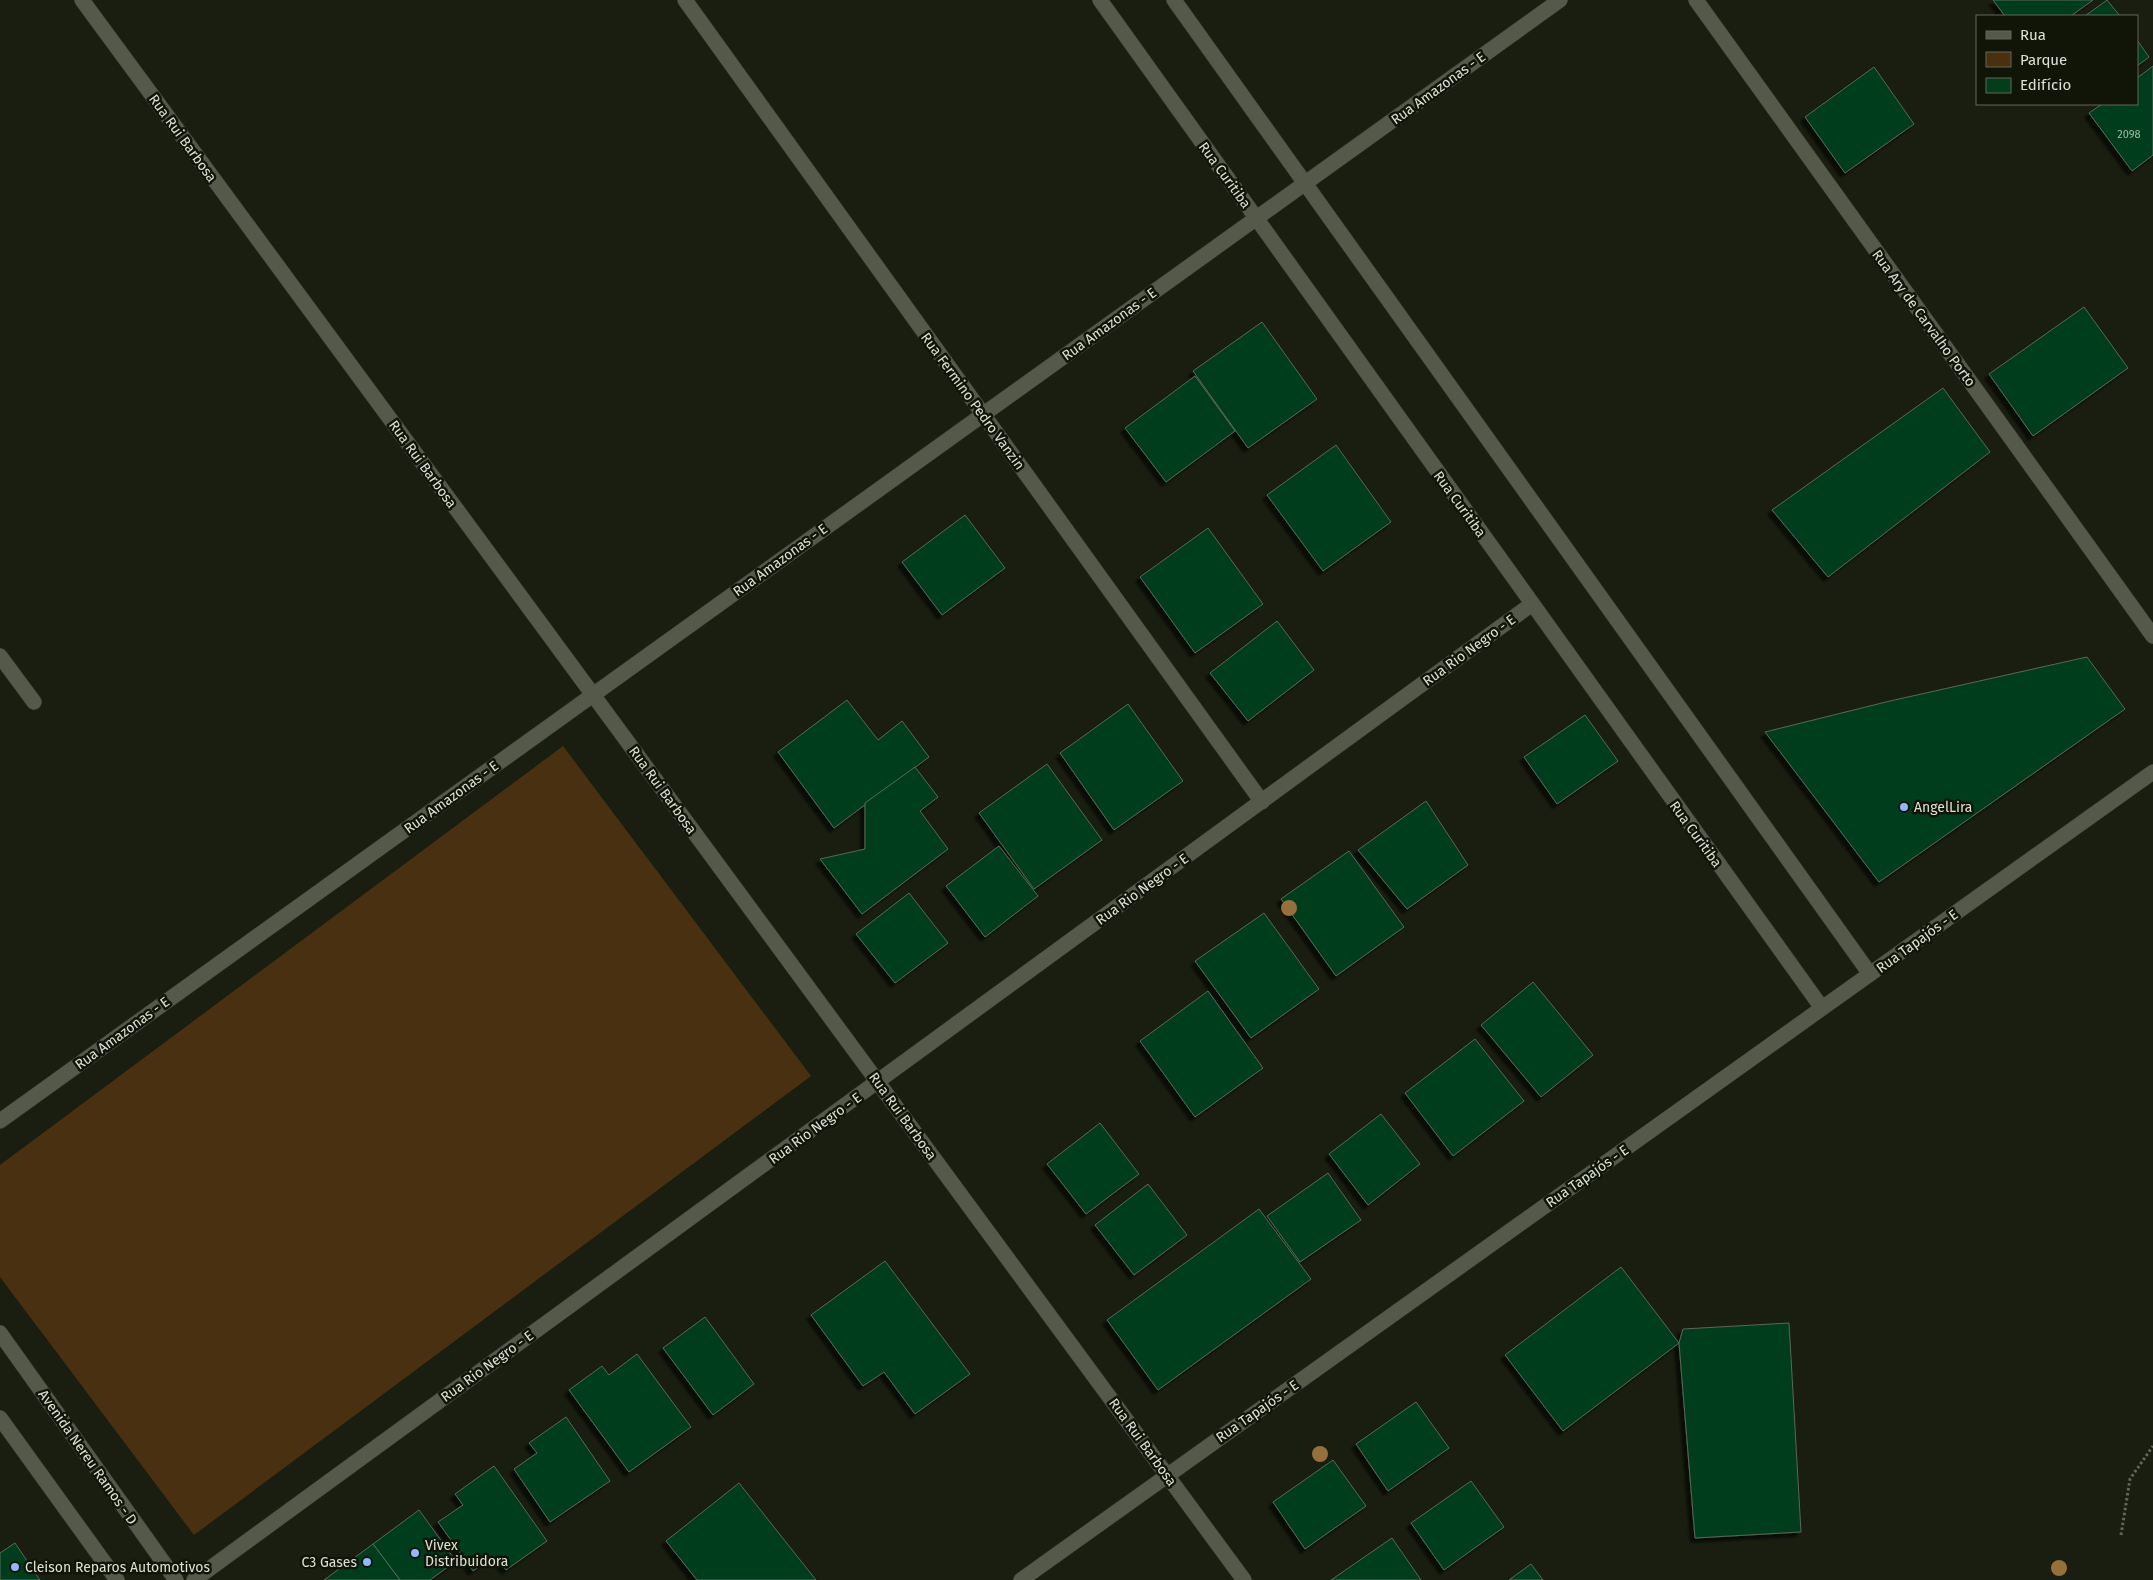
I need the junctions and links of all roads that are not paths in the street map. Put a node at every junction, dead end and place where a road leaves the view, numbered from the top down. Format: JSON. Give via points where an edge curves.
{"nodes":[{"id":1,"x":82,"y":0,"type":"edge"},
{"id":2,"x":684,"y":0,"type":"edge"},
{"id":3,"x":1100,"y":0,"type":"edge"},
{"id":4,"x":1174,"y":0,"type":"edge"},
{"id":5,"x":1560,"y":0,"type":"edge"},
{"id":6,"x":1696,"y":0,"type":"edge"},
{"id":7,"x":1305,"y":184,"type":"junction"},
{"id":8,"x":1256,"y":218,"type":"junction"},
{"id":9,"x":983,"y":414,"type":"junction"},
{"id":10,"x":1532,"y":604,"type":"junction"},
{"id":11,"x":2153,"y":636,"type":"edge"},
{"id":12,"x":0,"y":656,"type":"edge"},
{"id":13,"x":593,"y":695,"type":"junction"},
{"id":14,"x":34,"y":702,"type":"dead end"},
{"id":15,"x":2153,"y":772,"type":"edge"},
{"id":16,"x":1262,"y":802,"type":"junction"},
{"id":17,"x":1870,"y":974,"type":"junction"},
{"id":18,"x":1822,"y":1008,"type":"junction"},
{"id":19,"x":878,"y":1082,"type":"junction"},
{"id":20,"x":0,"y":1121,"type":"edge"},
{"id":21,"x":0,"y":1334,"type":"edge"},
{"id":22,"x":0,"y":1418,"type":"edge"},
{"id":23,"x":1167,"y":1475,"type":"junction"},
{"id":24,"x":117,"y":1580,"type":"edge"},
{"id":25,"x":176,"y":1580,"type":"edge"},
{"id":26,"x":194,"y":1580,"type":"edge"},
{"id":27,"x":1021,"y":1580,"type":"edge"},
{"id":28,"x":1244,"y":1580,"type":"edge"}],
"edges":[{"from":1,"to":13,"type":"street","name":"Rua Rui Barbosa"},
{"from":2,"to":9,"type":"street","name":"Rua Fermino Pedro Vanzin"},
{"from":3,"to":8,"type":"street","name":"Rua Curitiba"},
{"from":4,"to":7,"type":"street"},
{"from":5,"to":7,"type":"street","name":"Rua Amazonas - E"},
{"from":6,"to":11,"type":"street","name":"Rua Ary de Carvalho Porto"},
{"from":7,"to":8,"type":"street","name":"Rua Amazonas - E"},
{"from":7,"to":17,"type":"street"},
{"from":8,"to":9,"type":"street","name":"Rua Amazonas - E"},
{"from":8,"to":10,"type":"street","name":"Rua Curitiba"},
{"from":9,"to":13,"type":"street","name":"Rua Amazonas - E"},
{"from":9,"to":16,"type":"street","name":"Rua Fermino Pedro Vanzin"},
{"from":10,"to":16,"type":"street","name":"Rua Rio Negro - E"},
{"from":10,"to":18,"type":"street","name":"Rua Curitiba"},
{"from":12,"to":14,"type":"street"},
{"from":13,"to":19,"type":"street","name":"Rua Rui Barbosa"},
{"from":13,"to":20,"type":"street","name":"Rua Amazonas - E"},
{"from":15,"to":17,"type":"street","name":"Rua Tapajós - E"},
{"from":16,"to":19,"type":"street","name":"Rua Rio Negro - E"},
{"from":17,"to":18,"type":"street","name":"Rua Tapajós - E"},
{"from":18,"to":23,"type":"street","name":"Rua Tapajós - E"},
{"from":19,"to":23,"type":"street","name":"Rua Rui Barbosa"},
{"from":19,"to":26,"type":"street","name":"Rua Rio Negro - E"},
{"from":21,"to":25,"type":"street","name":"Avenida Nereu Ramos - D"},
{"from":22,"to":24,"type":"street"},
{"from":23,"to":27,"type":"street","name":"Rua Tapajós - E"},
{"from":23,"to":28,"type":"street","name":"Rua Rui Barbosa"}]}
